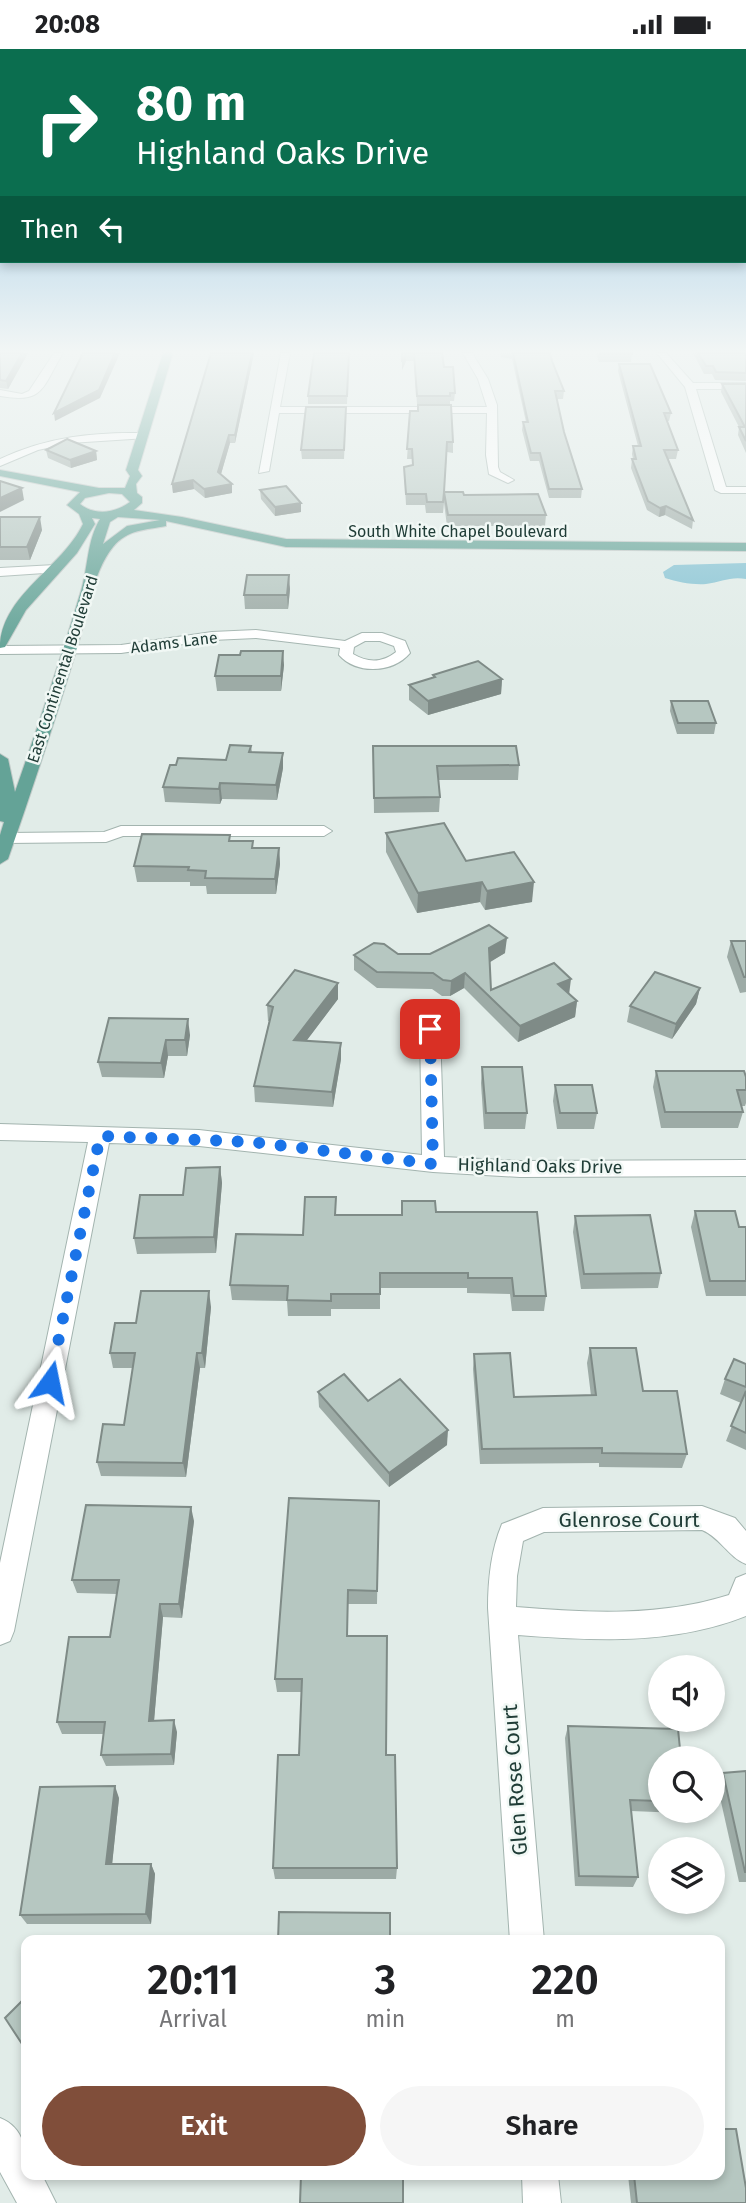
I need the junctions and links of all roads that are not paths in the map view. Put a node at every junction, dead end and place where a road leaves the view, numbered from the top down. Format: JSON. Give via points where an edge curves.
{"nodes":[{"id":1,"x":18,"y":454,"type":"edge"},
{"id":2,"x":137,"y":454,"type":"edge"},
{"id":3,"x":266,"y":454,"type":"edge"},
{"id":4,"x":490,"y":454,"type":"edge"},
{"id":5,"x":710,"y":454,"type":"edge"},
{"id":6,"x":0,"y":463,"type":"edge"},
{"id":7,"x":132,"y":470,"type":"junction"},
{"id":8,"x":263,"y":471,"type":"dead end"},
{"id":9,"x":0,"y":473,"type":"edge"},
{"id":10,"x":508,"y":480,"type":"dead end"},
{"id":11,"x":45,"y":484,"type":"junction"},
{"id":12,"x":98,"y":490,"type":"junction"},
{"id":13,"x":746,"y":490,"type":"edge"},
{"id":14,"x":134,"y":497,"type":"junction"},
{"id":15,"x":73,"y":502,"type":"junction"},
{"id":16,"x":85,"y":513,"type":"junction"},
{"id":17,"x":115,"y":514,"type":"junction"},
{"id":18,"x":178,"y":519,"type":"junction"},
{"id":19,"x":746,"y":547,"type":"edge"},
{"id":20,"x":96,"y":566,"type":"junction"},
{"id":21,"x":55,"y":569,"type":"junction"},
{"id":22,"x":0,"y":572,"type":"edge"},
{"id":23,"x":42,"y":582,"type":"junction"},
{"id":24,"x":0,"y":644,"type":"edge"},
{"id":25,"x":347,"y":645,"type":"dead end"},
{"id":26,"x":71,"y":649,"type":"junction"},
{"id":27,"x":0,"y":650,"type":"edge"},
{"id":28,"x":0,"y":759,"type":"edge"},
{"id":29,"x":3,"y":809,"type":"edge"},
{"id":30,"x":9,"y":831,"type":"junction"},
{"id":31,"x":324,"y":831,"type":"dead end"},
{"id":32,"x":0,"y":859,"type":"edge"},
{"id":33,"x":430,"y":1029,"type":"dead end"},
{"id":34,"x":0,"y":1132,"type":"edge"},
{"id":35,"x":100,"y":1136,"type":"junction"},
{"id":36,"x":433,"y":1164,"type":"junction"},
{"id":37,"x":746,"y":1168,"type":"edge"},
{"id":38,"x":746,"y":1551,"type":"edge"},
{"id":39,"x":746,"y":1587,"type":"edge"},
{"id":40,"x":503,"y":1620,"type":"junction"},
{"id":41,"x":0,"y":1631,"type":"edge"},
{"id":42,"x":527,"y":1935,"type":"edge"},
{"id":43,"x":0,"y":2136,"type":"edge"},
{"id":44,"x":21,"y":2174,"type":"edge"},
{"id":45,"x":24,"y":2180,"type":"edge"},
{"id":46,"x":540,"y":2180,"type":"edge"},
{"id":47,"x":37,"y":2203,"type":"edge"},
{"id":48,"x":542,"y":2203,"type":"edge"}],
"edges":[{"from":1,"to":6,"type":"street"},
{"from":2,"to":7,"type":"main road"},
{"from":3,"to":8,"type":"street"},
{"from":4,"to":10,"type":"street","via":[[495,474]]},
{"from":5,"to":13,"type":"street","via":[[721,490]]},
{"from":7,"to":12,"type":"main road"},
{"from":7,"to":14,"type":"main road","via":[[136,476],[130,484]]},
{"from":9,"to":11,"type":"main road"},
{"from":11,"to":12,"type":"main road"},
{"from":11,"to":15,"type":"main road","via":[[71,496]]},
{"from":12,"to":14,"type":"main road","name":"South White Chapel Boulevard"},
{"from":12,"to":15,"type":"main road"},
{"from":14,"to":17,"type":"main road","via":[[132,507]]},
{"from":14,"to":18,"type":"main road","name":"South White Chapel Boulevard"},
{"from":15,"to":16,"type":"main road"},
{"from":16,"to":17,"type":"main road","name":"South White Chapel Boulevard"},
{"from":16,"to":21,"type":"main road","via":[[89,524],[83,540]]},
{"from":17,"to":18,"type":"main road","name":"South White Chapel Boulevard"},
{"from":17,"to":20,"type":"main road","name":"East Continental Boulevard","via":[[102,523]]},
{"from":18,"to":19,"type":"main road","name":"South White Chapel Boulevard","via":[[256,539],[327,545]]},
{"from":18,"to":20,"type":"main road","via":[[122,530],[109,542]]},
{"from":20,"to":26,"type":"main road","name":"East Continental Boulevard"},
{"from":21,"to":22,"type":"street"},
{"from":21,"to":23,"type":"main road"},
{"from":22,"to":23,"type":"street"},
{"from":23,"to":24,"type":"main road"},
{"from":25,"to":26,"type":"street","name":"Adams Lane","via":[[256,634],[121,649]]},
{"from":26,"to":27,"type":"street","name":"Adams Lane"},
{"from":26,"to":30,"type":"main road","name":"East Continental Boulevard"},
{"from":28,"to":29,"type":"main road","via":[[7,790]]},
{"from":29,"to":30,"type":"main road"},
{"from":30,"to":31,"type":"street","via":[[106,837],[121,831]]},
{"from":30,"to":32,"type":"main road","name":"East Continental Boulevard"},
{"from":33,"to":36,"type":"street"},
{"from":34,"to":35,"type":"street","name":"Highland Oaks Drive"},
{"from":35,"to":36,"type":"street","name":"Highland Oaks Drive","via":[[265,1143]]},
{"from":35,"to":41,"type":"street"},
{"from":36,"to":37,"type":"street","name":"Highland Oaks Drive","via":[[520,1169]]},
{"from":38,"to":40,"type":"street","name":"Glenrose Court","via":[[725,1527],[702,1518],[543,1520],[512,1533],[502,1566]]},
{"from":39,"to":40,"type":"street","via":[[739,1605],[705,1618],[612,1628]]},
{"from":40,"to":42,"type":"street","name":"Glen Rose Court"},
{"from":43,"to":44,"type":"street"},
{"from":45,"to":47,"type":"street"},
{"from":46,"to":48,"type":"street"}]}
